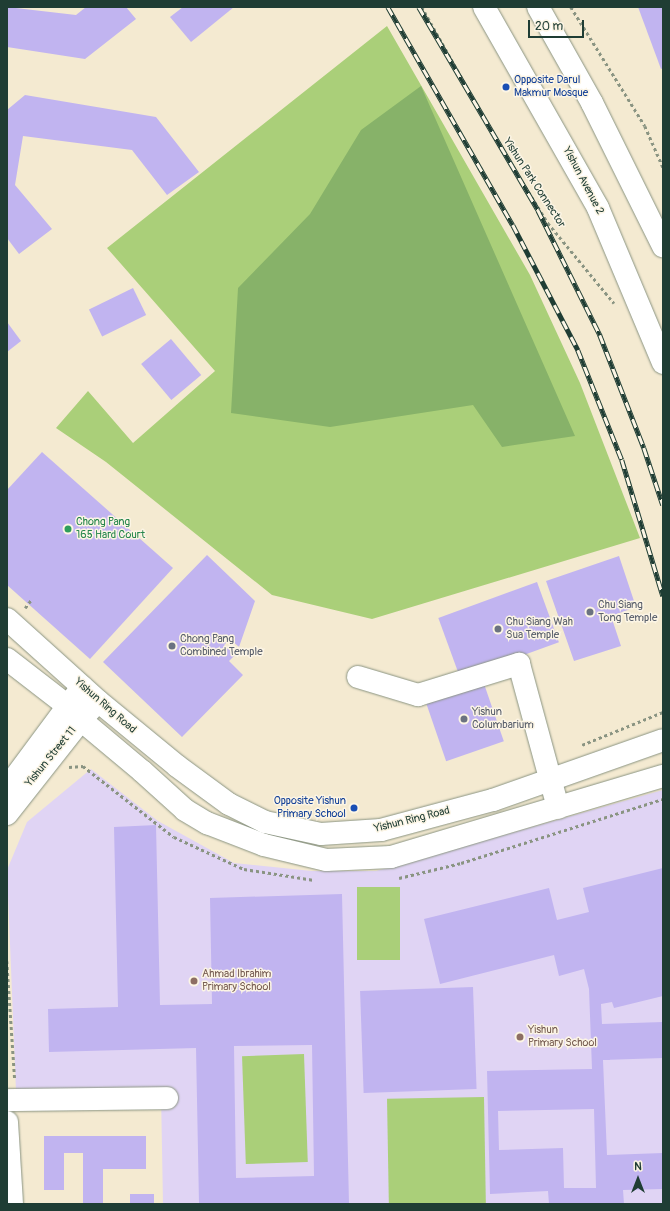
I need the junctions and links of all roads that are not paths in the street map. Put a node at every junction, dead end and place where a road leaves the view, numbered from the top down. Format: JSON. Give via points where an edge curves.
{"nodes":[{"id":1,"x":484,"y":7,"type":"edge"},
{"id":2,"x":538,"y":7,"type":"edge"},
{"id":3,"x":663,"y":246,"type":"edge"},
{"id":4,"x":663,"y":363,"type":"edge"},
{"id":5,"x":7,"y":619,"type":"edge"},
{"id":6,"x":7,"y":659,"type":"edge"},
{"id":7,"x":358,"y":677,"type":"dead end"},
{"id":8,"x":82,"y":687,"type":"junction"},
{"id":9,"x":98,"y":701,"type":"junction"},
{"id":10,"x":75,"y":713,"type":"junction"},
{"id":11,"x":663,"y":740,"type":"edge"},
{"id":12,"x":663,"y":776,"type":"edge"},
{"id":13,"x":550,"y":780,"type":"junction"},
{"id":14,"x":7,"y":788,"type":"edge"},
{"id":15,"x":558,"y":808,"type":"junction"},
{"id":16,"x":7,"y":814,"type":"edge"},
{"id":17,"x":167,"y":1098,"type":"dead end"},
{"id":18,"x":7,"y":1100,"type":"edge"},
{"id":19,"x":7,"y":1122,"type":"edge"},
{"id":20,"x":12,"y":1204,"type":"edge"}],
"edges":[{"from":1,"to":4,"type":"main road","name":"Yishun Avenue 2","via":[[598,208]]},
{"from":2,"to":3,"type":"main road","via":[[592,103]]},
{"from":5,"to":8,"type":"main road","name":"Yishun Ring Road"},
{"from":6,"to":10,"type":"main road"},
{"from":7,"to":13,"type":"main road","via":[[418,695],[519,664]]},
{"from":8,"to":9,"type":"main road","name":"Yishun Ring Road"},
{"from":8,"to":10,"type":"main road","name":"Yishun Street 11"},
{"from":9,"to":10,"type":"main road","name":"Yishun Street 11"},
{"from":9,"to":13,"type":"main road","name":"Yishun Ring Road","via":[[177,766],[229,804],[265,822],[321,834],[381,830],[493,800]]},
{"from":10,"to":14,"type":"main road","name":"Yishun Street 11"},
{"from":10,"to":15,"type":"main road","via":[[184,810],[264,845],[326,860],[391,857]]},
{"from":10,"to":16,"type":"main road","name":"Yishun Street 11"},
{"from":11,"to":13,"type":"main road","name":"Yishun Ring Road"},
{"from":12,"to":15,"type":"main road"},
{"from":13,"to":15,"type":"main road"},
{"from":17,"to":18,"type":"main road"},
{"from":19,"to":20,"type":"main road"}]}
